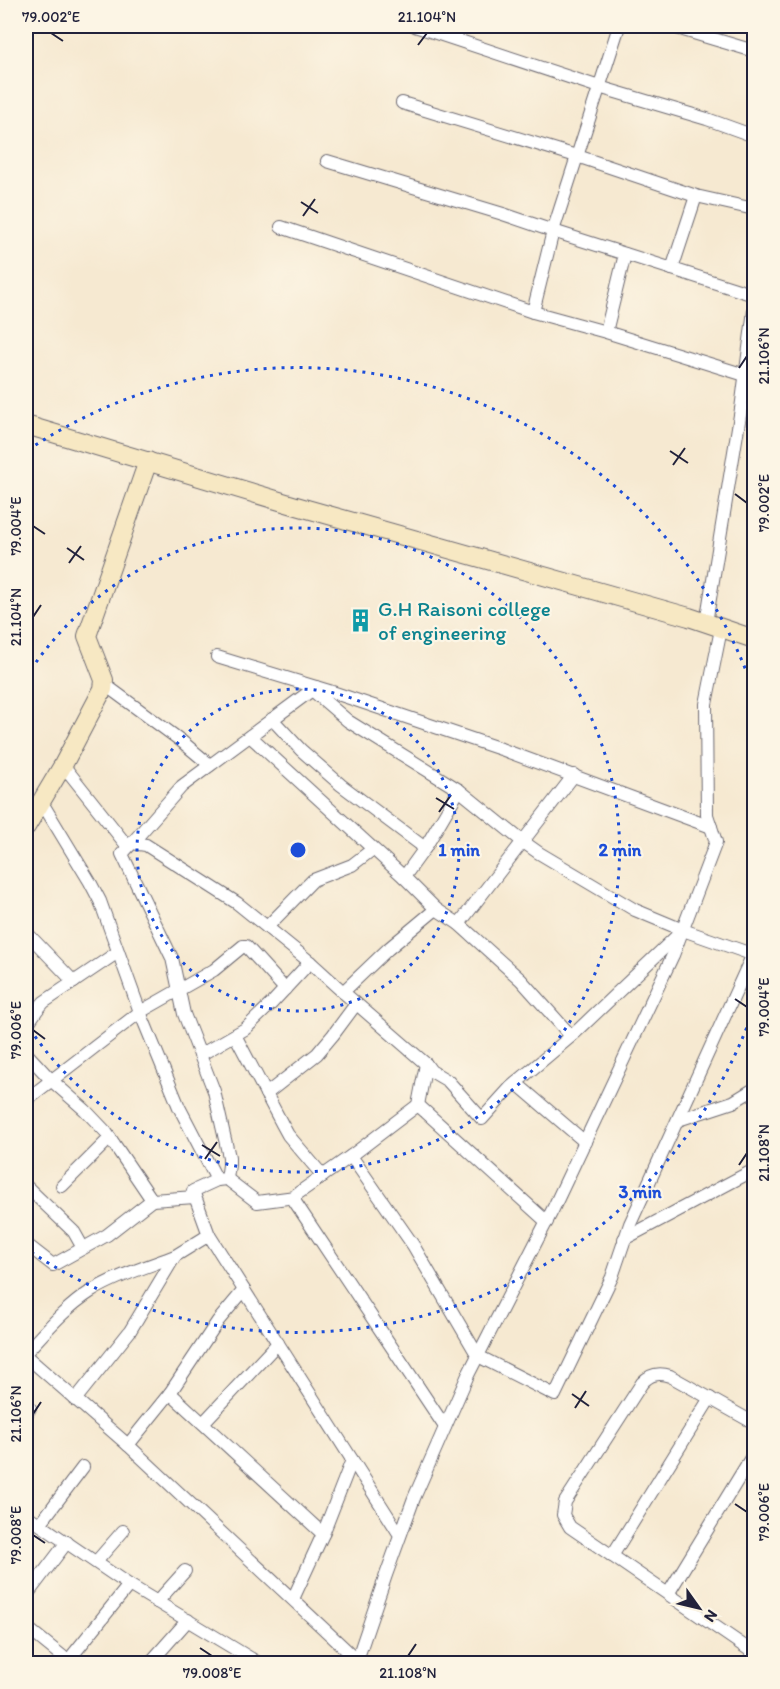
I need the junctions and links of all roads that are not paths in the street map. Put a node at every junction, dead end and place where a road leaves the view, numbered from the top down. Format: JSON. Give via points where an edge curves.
{"nodes":[{"id":1,"x":415,"y":26,"type":"edge"},
{"id":2,"x":619,"y":26,"type":"edge"},
{"id":3,"x":670,"y":26,"type":"edge"},
{"id":4,"x":754,"y":51,"type":"edge"},
{"id":5,"x":599,"y":87,"type":"junction"},
{"id":6,"x":402,"y":103,"type":"dead end"},
{"id":7,"x":754,"y":136,"type":"edge"},
{"id":8,"x":577,"y":157,"type":"junction"},
{"id":9,"x":327,"y":161,"type":"dead end"},
{"id":10,"x":696,"y":196,"type":"junction"},
{"id":11,"x":754,"y":209,"type":"edge"},
{"id":12,"x":281,"y":227,"type":"dead end"},
{"id":13,"x":553,"y":231,"type":"junction"},
{"id":14,"x":625,"y":254,"type":"junction"},
{"id":15,"x":672,"y":269,"type":"junction"},
{"id":16,"x":754,"y":295,"type":"edge"},
{"id":17,"x":754,"y":310,"type":"edge"},
{"id":18,"x":533,"y":312,"type":"junction"},
{"id":19,"x":606,"y":332,"type":"junction"},
{"id":20,"x":745,"y":375,"type":"junction"},
{"id":21,"x":26,"y":424,"type":"edge"},
{"id":22,"x":148,"y":461,"type":"junction"},
{"id":23,"x":714,"y":626,"type":"junction"},
{"id":24,"x":754,"y":639,"type":"edge"},
{"id":25,"x":217,"y":657,"type":"dead end"},
{"id":26,"x":104,"y":684,"type":"junction"},
{"id":27,"x":314,"y":688,"type":"junction"},
{"id":28,"x":272,"y":719,"type":"junction"},
{"id":29,"x":249,"y":736,"type":"junction"},
{"id":30,"x":63,"y":765,"type":"junction"},
{"id":31,"x":210,"y":765,"type":"junction"},
{"id":32,"x":574,"y":775,"type":"junction"},
{"id":33,"x":459,"y":790,"type":"junction"},
{"id":34,"x":41,"y":801,"type":"junction"},
{"id":35,"x":26,"y":826,"type":"edge"},
{"id":36,"x":711,"y":827,"type":"junction"},
{"id":37,"x":522,"y":841,"type":"junction"},
{"id":38,"x":130,"y":845,"type":"junction"},
{"id":39,"x":425,"y":848,"type":"junction"},
{"id":40,"x":373,"y":849,"type":"junction"},
{"id":41,"x":404,"y":877,"type":"junction"},
{"id":42,"x":436,"y":909,"type":"junction"},
{"id":43,"x":459,"y":924,"type":"junction"},
{"id":44,"x":267,"y":927,"type":"junction"},
{"id":45,"x":683,"y":930,"type":"junction"},
{"id":46,"x":26,"y":932,"type":"edge"},
{"id":47,"x":118,"y":952,"type":"junction"},
{"id":48,"x":754,"y":954,"type":"edge"},
{"id":49,"x":310,"y":962,"type":"junction"},
{"id":50,"x":74,"y":982,"type":"junction"},
{"id":51,"x":285,"y":989,"type":"junction"},
{"id":52,"x":179,"y":990,"type":"junction"},
{"id":53,"x":342,"y":992,"type":"junction"},
{"id":54,"x":356,"y":1004,"type":"junction"},
{"id":55,"x":140,"y":1012,"type":"junction"},
{"id":56,"x":26,"y":1026,"type":"edge"},
{"id":57,"x":235,"y":1035,"type":"junction"},
{"id":58,"x":571,"y":1036,"type":"junction"},
{"id":59,"x":26,"y":1053,"type":"edge"},
{"id":60,"x":200,"y":1055,"type":"junction"},
{"id":61,"x":426,"y":1064,"type":"junction"},
{"id":62,"x":51,"y":1080,"type":"junction"},
{"id":63,"x":516,"y":1083,"type":"junction"},
{"id":64,"x":754,"y":1089,"type":"edge"},
{"id":65,"x":266,"y":1094,"type":"junction"},
{"id":66,"x":26,"y":1100,"type":"edge"},
{"id":67,"x":418,"y":1105,"type":"junction"},
{"id":68,"x":678,"y":1120,"type":"junction"},
{"id":69,"x":110,"y":1138,"type":"junction"},
{"id":70,"x":585,"y":1142,"type":"junction"},
{"id":71,"x":351,"y":1156,"type":"junction"},
{"id":72,"x":754,"y":1170,"type":"edge"},
{"id":73,"x":323,"y":1176,"type":"junction"},
{"id":74,"x":222,"y":1179,"type":"junction"},
{"id":75,"x":26,"y":1186,"type":"edge"},
{"id":76,"x":62,"y":1186,"type":"dead end"},
{"id":77,"x":195,"y":1197,"type":"junction"},
{"id":78,"x":295,"y":1197,"type":"junction"},
{"id":79,"x":152,"y":1200,"type":"junction"},
{"id":80,"x":547,"y":1222,"type":"junction"},
{"id":81,"x":209,"y":1235,"type":"junction"},
{"id":82,"x":624,"y":1239,"type":"junction"},
{"id":83,"x":26,"y":1244,"type":"edge"},
{"id":84,"x":83,"y":1248,"type":"junction"},
{"id":85,"x":175,"y":1256,"type":"junction"},
{"id":86,"x":244,"y":1290,"type":"junction"},
{"id":87,"x":278,"y":1343,"type":"junction"},
{"id":88,"x":26,"y":1354,"type":"edge"},
{"id":89,"x":478,"y":1356,"type":"junction"},
{"id":90,"x":170,"y":1393,"type":"junction"},
{"id":91,"x":710,"y":1398,"type":"junction"},
{"id":92,"x":75,"y":1400,"type":"junction"},
{"id":93,"x":203,"y":1423,"type":"junction"},
{"id":94,"x":754,"y":1423,"type":"edge"},
{"id":95,"x":446,"y":1427,"type":"junction"},
{"id":96,"x":128,"y":1445,"type":"junction"},
{"id":97,"x":754,"y":1453,"type":"edge"},
{"id":98,"x":352,"y":1460,"type":"junction"},
{"id":99,"x":83,"y":1467,"type":"dead end"},
{"id":100,"x":26,"y":1515,"type":"edge"},
{"id":101,"x":40,"y":1524,"type":"junction"},
{"id":102,"x":123,"y":1531,"type":"dead end"},
{"id":103,"x":323,"y":1534,"type":"junction"},
{"id":104,"x":400,"y":1536,"type":"junction"},
{"id":105,"x":67,"y":1542,"type":"junction"},
{"id":106,"x":612,"y":1556,"type":"junction"},
{"id":107,"x":96,"y":1562,"type":"junction"},
{"id":108,"x":185,"y":1570,"type":"dead end"},
{"id":109,"x":129,"y":1586,"type":"junction"},
{"id":110,"x":668,"y":1594,"type":"junction"},
{"id":111,"x":26,"y":1596,"type":"edge"},
{"id":112,"x":293,"y":1599,"type":"junction"},
{"id":113,"x":157,"y":1602,"type":"junction"},
{"id":114,"x":188,"y":1620,"type":"junction"},
{"id":115,"x":26,"y":1626,"type":"edge"},
{"id":116,"x":754,"y":1653,"type":"edge"},
{"id":117,"x":70,"y":1662,"type":"edge"},
{"id":118,"x":356,"y":1662,"type":"edge"},
{"id":119,"x":256,"y":1663,"type":"edge"},
{"id":120,"x":149,"y":1664,"type":"edge"}],
"edges":[{"from":1,"to":5,"type":"street"},
{"from":2,"to":5,"type":"street"},
{"from":3,"to":4,"type":"street"},
{"from":5,"to":7,"type":"street"},
{"from":5,"to":8,"type":"street"},
{"from":6,"to":8,"type":"street"},
{"from":8,"to":10,"type":"street"},
{"from":8,"to":13,"type":"street"},
{"from":9,"to":13,"type":"street"},
{"from":10,"to":11,"type":"street"},
{"from":10,"to":15,"type":"street"},
{"from":12,"to":18,"type":"street"},
{"from":13,"to":14,"type":"street"},
{"from":13,"to":18,"type":"street"},
{"from":14,"to":15,"type":"street"},
{"from":14,"to":19,"type":"street"},
{"from":15,"to":16,"type":"street"},
{"from":17,"to":20,"type":"street"},
{"from":18,"to":19,"type":"street"},
{"from":19,"to":20,"type":"street"},
{"from":20,"to":23,"type":"street"},
{"from":21,"to":22,"type":"street"},
{"from":22,"to":23,"type":"street"},
{"from":22,"to":26,"type":"street","via":[[87,636]]},
{"from":23,"to":24,"type":"street"},
{"from":23,"to":36,"type":"street","via":[[706,704],[707,815]]},
{"from":25,"to":27,"type":"street"},
{"from":26,"to":30,"type":"street"},
{"from":26,"to":31,"type":"street"},
{"from":27,"to":28,"type":"street"},
{"from":27,"to":32,"type":"street"},
{"from":27,"to":33,"type":"street","via":[[348,721]]},
{"from":28,"to":29,"type":"street"},
{"from":28,"to":39,"type":"street","via":[[341,785]]},
{"from":29,"to":31,"type":"street"},
{"from":29,"to":40,"type":"street"},
{"from":30,"to":34,"type":"street"},
{"from":30,"to":38,"type":"street"},
{"from":31,"to":38,"type":"street","via":[[182,786]]},
{"from":32,"to":36,"type":"street"},
{"from":32,"to":37,"type":"street"},
{"from":33,"to":37,"type":"street"},
{"from":33,"to":39,"type":"street"},
{"from":34,"to":35,"type":"street"},
{"from":34,"to":47,"type":"street","via":[[100,901]]},
{"from":36,"to":45,"type":"street","via":[[716,842]]},
{"from":37,"to":43,"type":"street"},
{"from":37,"to":45,"type":"street","via":[[634,910]]},
{"from":38,"to":44,"type":"street","via":[[146,845],[237,903]]},
{"from":38,"to":52,"type":"street","via":[[122,854],[172,958]]},
{"from":39,"to":41,"type":"street"},
{"from":40,"to":41,"type":"street"},
{"from":40,"to":44,"type":"street","via":[[352,865],[313,880]]},
{"from":41,"to":42,"type":"street"},
{"from":42,"to":43,"type":"street"},
{"from":42,"to":53,"type":"street"},
{"from":43,"to":58,"type":"street","via":[[516,975]]},
{"from":44,"to":49,"type":"street"},
{"from":45,"to":48,"type":"street"},
{"from":45,"to":58,"type":"street"},
{"from":45,"to":70,"type":"street"},
{"from":46,"to":50,"type":"street"},
{"from":47,"to":50,"type":"street"},
{"from":47,"to":55,"type":"street"},
{"from":48,"to":68,"type":"street"},
{"from":49,"to":51,"type":"street"},
{"from":49,"to":53,"type":"street"},
{"from":50,"to":56,"type":"street","via":[[40,1005]]},
{"from":51,"to":52,"type":"street","via":[[244,945],[214,970]]},
{"from":51,"to":57,"type":"street"},
{"from":52,"to":55,"type":"street"},
{"from":52,"to":60,"type":"street"},
{"from":53,"to":54,"type":"street"},
{"from":54,"to":61,"type":"street"},
{"from":54,"to":65,"type":"street","via":[[321,1049]]},
{"from":55,"to":62,"type":"street"},
{"from":55,"to":74,"type":"street","via":[[179,1107]]},
{"from":57,"to":60,"type":"street"},
{"from":57,"to":65,"type":"street"},
{"from":58,"to":63,"type":"street"},
{"from":59,"to":62,"type":"street"},
{"from":60,"to":74,"type":"street","via":[[214,1091],[229,1157]]},
{"from":61,"to":63,"type":"street","via":[[482,1119]]},
{"from":61,"to":67,"type":"street"},
{"from":62,"to":66,"type":"street"},
{"from":62,"to":69,"type":"street"},
{"from":63,"to":70,"type":"street"},
{"from":64,"to":68,"type":"street","via":[[733,1102]]},
{"from":65,"to":73,"type":"street","via":[[288,1135]]},
{"from":67,"to":71,"type":"street"},
{"from":67,"to":80,"type":"street"},
{"from":68,"to":82,"type":"street"},
{"from":69,"to":76,"type":"street"},
{"from":69,"to":79,"type":"street"},
{"from":70,"to":80,"type":"street"},
{"from":71,"to":73,"type":"street"},
{"from":71,"to":89,"type":"street","via":[[413,1245]]},
{"from":72,"to":82,"type":"street"},
{"from":73,"to":78,"type":"street"},
{"from":74,"to":77,"type":"street","via":[[193,1191]]},
{"from":74,"to":78,"type":"street","via":[[257,1202]]},
{"from":75,"to":84,"type":"street","via":[[74,1232]]},
{"from":77,"to":79,"type":"street"},
{"from":77,"to":81,"type":"street"},
{"from":78,"to":95,"type":"street"},
{"from":79,"to":84,"type":"street"},
{"from":80,"to":89,"type":"street"},
{"from":81,"to":85,"type":"street"},
{"from":81,"to":86,"type":"street"},
{"from":82,"to":89,"type":"street","via":[[612,1277],[555,1395]]},
{"from":83,"to":84,"type":"street","via":[[54,1265]]},
{"from":85,"to":88,"type":"street","via":[[90,1293],[60,1317]]},
{"from":85,"to":92,"type":"street","via":[[130,1331]]},
{"from":86,"to":87,"type":"street"},
{"from":86,"to":90,"type":"street","via":[[218,1321]]},
{"from":87,"to":93,"type":"street"},
{"from":87,"to":98,"type":"street"},
{"from":88,"to":92,"type":"street"},
{"from":89,"to":95,"type":"street"},
{"from":90,"to":93,"type":"street"},
{"from":90,"to":96,"type":"street"},
{"from":91,"to":94,"type":"street"},
{"from":91,"to":106,"type":"street"},
{"from":91,"to":106,"type":"street","via":[[670,1376],[657,1374],[646,1378],[565,1502],[563,1515],[570,1527]]},
{"from":92,"to":96,"type":"street"},
{"from":93,"to":103,"type":"street"},
{"from":95,"to":104,"type":"street"},
{"from":96,"to":112,"type":"street"},
{"from":97,"to":110,"type":"street"},
{"from":98,"to":103,"type":"street"},
{"from":98,"to":104,"type":"street"},
{"from":99,"to":101,"type":"street"},
{"from":100,"to":101,"type":"street"},
{"from":101,"to":105,"type":"street"},
{"from":102,"to":107,"type":"street"},
{"from":103,"to":112,"type":"street"},
{"from":104,"to":118,"type":"street"},
{"from":105,"to":107,"type":"street"},
{"from":105,"to":111,"type":"street"},
{"from":106,"to":110,"type":"street"},
{"from":107,"to":109,"type":"street"},
{"from":108,"to":113,"type":"street"},
{"from":109,"to":113,"type":"street"},
{"from":109,"to":117,"type":"street"},
{"from":110,"to":116,"type":"street"},
{"from":112,"to":118,"type":"street"},
{"from":113,"to":114,"type":"street"},
{"from":114,"to":119,"type":"street"},
{"from":114,"to":120,"type":"street"},
{"from":115,"to":117,"type":"street"}]}
